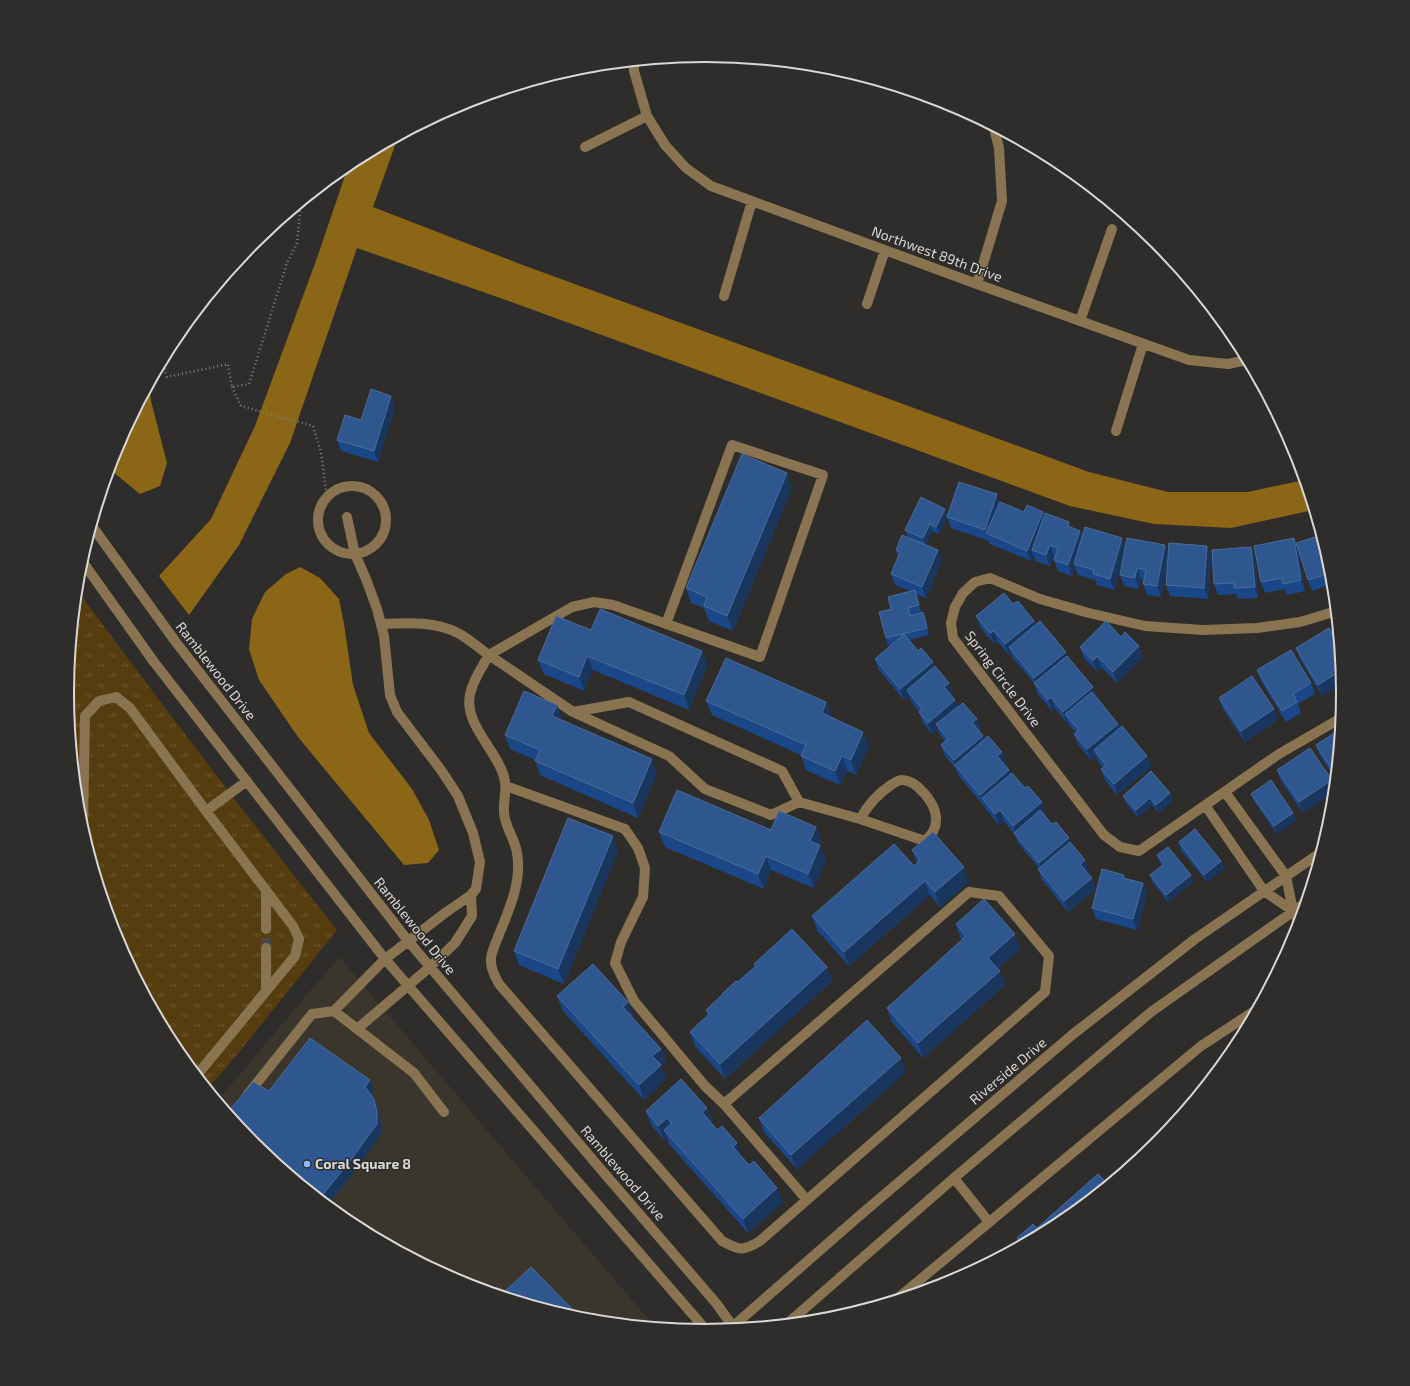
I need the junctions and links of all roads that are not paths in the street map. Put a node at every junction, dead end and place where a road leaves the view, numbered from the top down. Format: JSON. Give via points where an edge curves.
{"nodes":[{"id":1,"x":634,"y":66,"type":"edge"},
{"id":2,"x":647,"y":116,"type":"junction"},
{"id":3,"x":995,"y":133,"type":"edge"},
{"id":4,"x":585,"y":147,"type":"dead end"},
{"id":5,"x":752,"y":201,"type":"junction"},
{"id":6,"x":1112,"y":230,"type":"dead end"},
{"id":7,"x":885,"y":250,"type":"junction"},
{"id":8,"x":977,"y":284,"type":"junction"},
{"id":9,"x":724,"y":296,"type":"dead end"},
{"id":10,"x":867,"y":304,"type":"dead end"},
{"id":11,"x":1080,"y":321,"type":"junction"},
{"id":12,"x":1143,"y":344,"type":"junction"},
{"id":13,"x":1241,"y":361,"type":"edge"},
{"id":14,"x":1116,"y":431,"type":"dead end"},
{"id":15,"x":347,"y":517,"type":"dead end"},
{"id":16,"x":96,"y":531,"type":"edge"},
{"id":17,"x":354,"y":554,"type":"junction"},
{"id":18,"x":87,"y":568,"type":"edge"},
{"id":19,"x":1331,"y":613,"type":"edge"},
{"id":20,"x":381,"y":624,"type":"junction"},
{"id":21,"x":666,"y":624,"type":"junction"},
{"id":22,"x":489,"y":655,"type":"junction"},
{"id":23,"x":573,"y":712,"type":"junction"},
{"id":24,"x":1335,"y":721,"type":"edge"},
{"id":25,"x":247,"y":781,"type":"junction"},
{"id":26,"x":506,"y":786,"type":"junction"},
{"id":27,"x":1225,"y":792,"type":"junction"},
{"id":28,"x":83,"y":801,"type":"edge"},
{"id":29,"x":799,"y":802,"type":"junction"},
{"id":30,"x":1205,"y":805,"type":"junction"},
{"id":31,"x":206,"y":811,"type":"junction"},
{"id":32,"x":860,"y":819,"type":"junction"},
{"id":33,"x":1313,"y":858,"type":"edge"},
{"id":34,"x":1286,"y":876,"type":"junction"},
{"id":35,"x":266,"y":890,"type":"junction"},
{"id":36,"x":1264,"y":891,"type":"junction"},
{"id":37,"x":471,"y":895,"type":"junction"},
{"id":38,"x":1299,"y":907,"type":"edge"},
{"id":39,"x":1293,"y":911,"type":"junction"},
{"id":40,"x":1295,"y":915,"type":"edge"},
{"id":41,"x":266,"y":929,"type":"tunnel mouth"},
{"id":42,"x":408,"y":942,"type":"junction"},
{"id":43,"x":266,"y":948,"type":"tunnel mouth"},
{"id":44,"x":385,"y":959,"type":"junction"},
{"id":45,"x":430,"y":967,"type":"junction"},
{"id":46,"x":408,"y":986,"type":"junction"},
{"id":47,"x":266,"y":991,"type":"junction"},
{"id":48,"x":334,"y":1011,"type":"junction"},
{"id":49,"x":1247,"y":1016,"type":"edge"},
{"id":50,"x":357,"y":1029,"type":"junction"},
{"id":51,"x":200,"y":1071,"type":"edge"},
{"id":52,"x":240,"y":1104,"type":"edge"},
{"id":53,"x":724,"y":1104,"type":"junction"},
{"id":54,"x":444,"y":1112,"type":"dead end"},
{"id":55,"x":954,"y":1178,"type":"junction"},
{"id":56,"x":807,"y":1200,"type":"junction"},
{"id":57,"x":989,"y":1222,"type":"junction"},
{"id":58,"x":906,"y":1292,"type":"edge"},
{"id":59,"x":794,"y":1318,"type":"edge"},
{"id":60,"x":730,"y":1323,"type":"edge"},
{"id":61,"x":736,"y":1323,"type":"edge"},
{"id":62,"x":701,"y":1324,"type":"edge"}],
"edges":[{"from":1,"to":2,"type":"street","name":"Northwest 89th Drive"},
{"from":2,"to":4,"type":"street"},
{"from":2,"to":5,"type":"street","name":"Northwest 89th Drive","via":[[665,145],[686,168],[711,186]]},
{"from":3,"to":8,"type":"street","via":[[999,148],[1002,201]]},
{"from":5,"to":7,"type":"street","name":"Northwest 89th Drive"},
{"from":5,"to":9,"type":"street"},
{"from":6,"to":11,"type":"street"},
{"from":7,"to":8,"type":"street","name":"Northwest 89th Drive"},
{"from":7,"to":10,"type":"street"},
{"from":8,"to":11,"type":"street","name":"Northwest 89th Drive"},
{"from":11,"to":12,"type":"street","name":"Northwest 89th Drive"},
{"from":12,"to":13,"type":"street","name":"Northwest 89th Drive","via":[[1189,360],[1228,364]]},
{"from":12,"to":14,"type":"street"},
{"from":15,"to":17,"type":"street"},
{"from":16,"to":42,"type":"street","name":"Ramblewood Drive","via":[[175,641]]},
{"from":17,"to":17,"type":"street","via":[[372,547],[384,532],[386,522],[382,503],[368,490],[359,486],[340,488],[327,497],[318,517],[318,527],[328,544],[336,550]]},
{"from":17,"to":20,"type":"street","via":[[366,579]]},
{"from":18,"to":25,"type":"street","via":[[154,662]]},
{"from":19,"to":30,"type":"street","name":"Spring Circle Drive","via":[[1300,622],[1257,628],[1203,630],[1145,626],[1089,613],[1040,599],[990,578],[976,582],[963,593],[955,607],[951,623],[953,638],[1104,835],[1120,847],[1139,851]]},
{"from":20,"to":22,"type":"street","via":[[413,623],[436,626],[458,633]]},
{"from":20,"to":37,"type":"street","via":[[390,695],[397,712],[458,796],[473,833],[480,862],[476,889]]},
{"from":21,"to":21,"type":"street","via":[[760,657],[823,475],[732,445]]},
{"from":21,"to":22,"type":"street","via":[[613,605],[594,602],[572,607]]},
{"from":22,"to":23,"type":"street"},
{"from":22,"to":26,"type":"street","via":[[470,694],[470,712],[502,771]]},
{"from":23,"to":29,"type":"street","via":[[669,756],[705,789],[771,815]]},
{"from":23,"to":29,"type":"street","via":[[628,702],[782,771]]},
{"from":24,"to":27,"type":"street","name":"Spring Circle Drive","via":[[1279,754]]},
{"from":25,"to":31,"type":"street"},
{"from":25,"to":44,"type":"street"},
{"from":26,"to":53,"type":"street","via":[[625,829],[638,848],[645,868],[643,897],[621,942],[616,963],[634,1001],[705,1086]]},
{"from":26,"to":56,"type":"street","via":[[504,812],[506,825],[517,852],[518,874],[509,910],[491,958],[499,984],[722,1241],[736,1248],[748,1248],[760,1242]]},
{"from":27,"to":30,"type":"street","name":"Spring Circle Drive"},
{"from":27,"to":34,"type":"street"},
{"from":28,"to":31,"type":"street","via":[[85,716],[99,701],[116,697],[130,708]]},
{"from":29,"to":32,"type":"street"},
{"from":30,"to":36,"type":"street"},
{"from":31,"to":35,"type":"street"},
{"from":32,"to":32,"type":"street","via":[[925,841],[935,827],[936,816],[926,795],[918,787],[902,780],[876,796]]},
{"from":33,"to":34,"type":"street","name":"Riverside Drive"},
{"from":34,"to":36,"type":"street","name":"Riverside Drive"},
{"from":34,"to":39,"type":"street"},
{"from":35,"to":41,"type":"street"},
{"from":35,"to":47,"type":"street","via":[[293,926],[299,939],[295,956]]},
{"from":36,"to":39,"type":"street"},
{"from":36,"to":61,"type":"street","name":"Riverside Drive","via":[[1195,939],[1072,1034]]},
{"from":37,"to":42,"type":"street"},
{"from":37,"to":45,"type":"street","via":[[472,916],[455,943]]},
{"from":38,"to":39,"type":"street"},
{"from":39,"to":40,"type":"street"},
{"from":39,"to":55,"type":"street","via":[[1151,1012]]},
{"from":42,"to":44,"type":"street"},
{"from":42,"to":45,"type":"street","name":"Ramblewood Drive"},
{"from":43,"to":47,"type":"street"},
{"from":44,"to":46,"type":"street"},
{"from":44,"to":48,"type":"street"},
{"from":45,"to":46,"type":"street"},
{"from":45,"to":60,"type":"street","name":"Ramblewood Drive","via":[[716,1303]]},
{"from":46,"to":50,"type":"street"},
{"from":46,"to":62,"type":"street"},
{"from":47,"to":51,"type":"street"},
{"from":48,"to":50,"type":"street"},
{"from":48,"to":52,"type":"street","via":[[312,1014]]},
{"from":49,"to":57,"type":"street","via":[[1201,1046]]},
{"from":50,"to":54,"type":"street","via":[[414,1074]]},
{"from":53,"to":56,"type":"street"},
{"from":53,"to":56,"type":"street","via":[[969,892],[999,896],[1049,956],[1045,992]]},
{"from":55,"to":57,"type":"street"},
{"from":55,"to":59,"type":"street"},
{"from":57,"to":58,"type":"street"}]}
